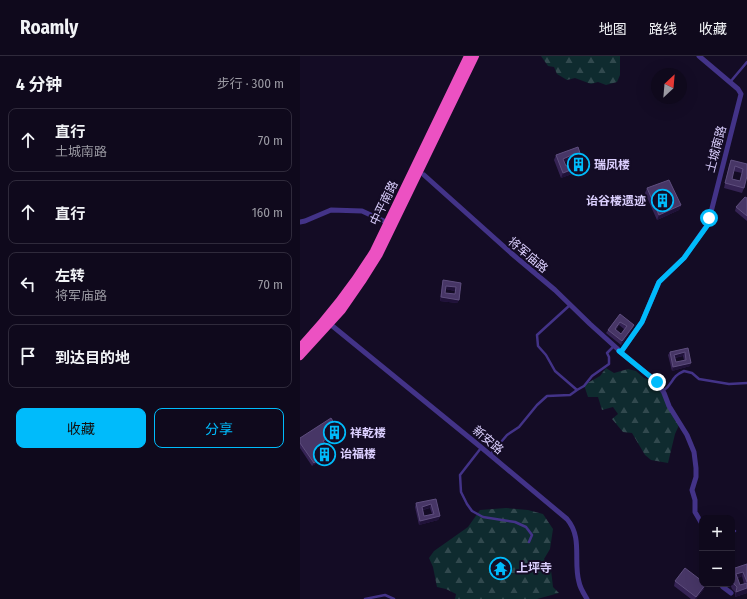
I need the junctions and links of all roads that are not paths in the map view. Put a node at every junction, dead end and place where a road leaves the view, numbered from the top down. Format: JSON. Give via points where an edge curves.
{"nodes":[{"id":1,"x":468,"y":56,"type":"edge"},
{"id":2,"x":475,"y":56,"type":"edge"},
{"id":3,"x":699,"y":56,"type":"edge"},
{"id":4,"x":747,"y":62,"type":"edge"},
{"id":5,"x":731,"y":81,"type":"dead end"},
{"id":6,"x":424,"y":176,"type":"dead end"},
{"id":7,"x":300,"y":222,"type":"edge"},
{"id":8,"x":388,"y":222,"type":"junction"},
{"id":9,"x":570,"y":305,"type":"junction"},
{"id":10,"x":330,"y":324,"type":"junction"},
{"id":11,"x":614,"y":346,"type":"junction"},
{"id":12,"x":300,"y":347,"type":"edge"},
{"id":13,"x":620,"y":351,"type":"junction"},
{"id":14,"x":300,"y":356,"type":"edge"},
{"id":15,"x":747,"y":384,"type":"edge"},
{"id":16,"x":576,"y":390,"type":"junction"},
{"id":17,"x":663,"y":391,"type":"junction"},
{"id":18,"x":482,"y":448,"type":"junction"},
{"id":19,"x":490,"y":455,"type":"junction"},
{"id":20,"x":699,"y":519,"type":"edge"},
{"id":21,"x":529,"y":542,"type":"dead end"},
{"id":22,"x":723,"y":587,"type":"edge"},
{"id":23,"x":731,"y":593,"type":"dead end"},
{"id":24,"x":366,"y":599,"type":"edge"},
{"id":25,"x":394,"y":599,"type":"edge"},
{"id":26,"x":587,"y":599,"type":"edge"}],
"edges":[{"from":1,"to":8,"type":"highway","name":"中平南路"},
{"from":2,"to":10,"type":"highway","via":[[379,254]]},
{"from":3,"to":13,"type":"street","name":"土城南路","via":[[741,94],[708,222],[684,258],[659,282],[642,322]]},
{"from":4,"to":5,"type":"lane"},
{"from":6,"to":9,"type":"street","name":"将军庙路"},
{"from":7,"to":8,"type":"street","via":[[331,210],[362,210]]},
{"from":8,"to":12,"type":"highway","name":"中平南路","via":[[374,251],[349,289]]},
{"from":9,"to":11,"type":"street","name":"将军庙路"},
{"from":9,"to":16,"type":"lane","via":[[537,335],[538,346],[555,371]]},
{"from":10,"to":14,"type":"highway"},
{"from":10,"to":18,"type":"street","name":"新安路"},
{"from":11,"to":13,"type":"street","name":"将军庙路"},
{"from":11,"to":16,"type":"lane","via":[[607,353],[609,364]]},
{"from":13,"to":17,"type":"street","name":"将军庙路","via":[[657,382]]},
{"from":15,"to":17,"type":"lane","via":[[699,379],[684,371],[676,375],[669,387]]},
{"from":16,"to":19,"type":"lane","via":[[570,395],[547,396]]},
{"from":17,"to":20,"type":"street","name":"将军庙路","via":[[694,452],[696,477],[692,490],[695,512]]},
{"from":18,"to":19,"type":"street","name":"新安路"},
{"from":18,"to":21,"type":"lane","via":[[460,475],[461,492],[466,504],[472,511],[484,517],[515,522],[526,527],[532,535]]},
{"from":19,"to":26,"type":"street","name":"新安路","via":[[569,522],[575,534],[578,582]]},
{"from":22,"to":23,"type":"street"},
{"from":24,"to":25,"type":"lane","via":[[385,594]]}]}
